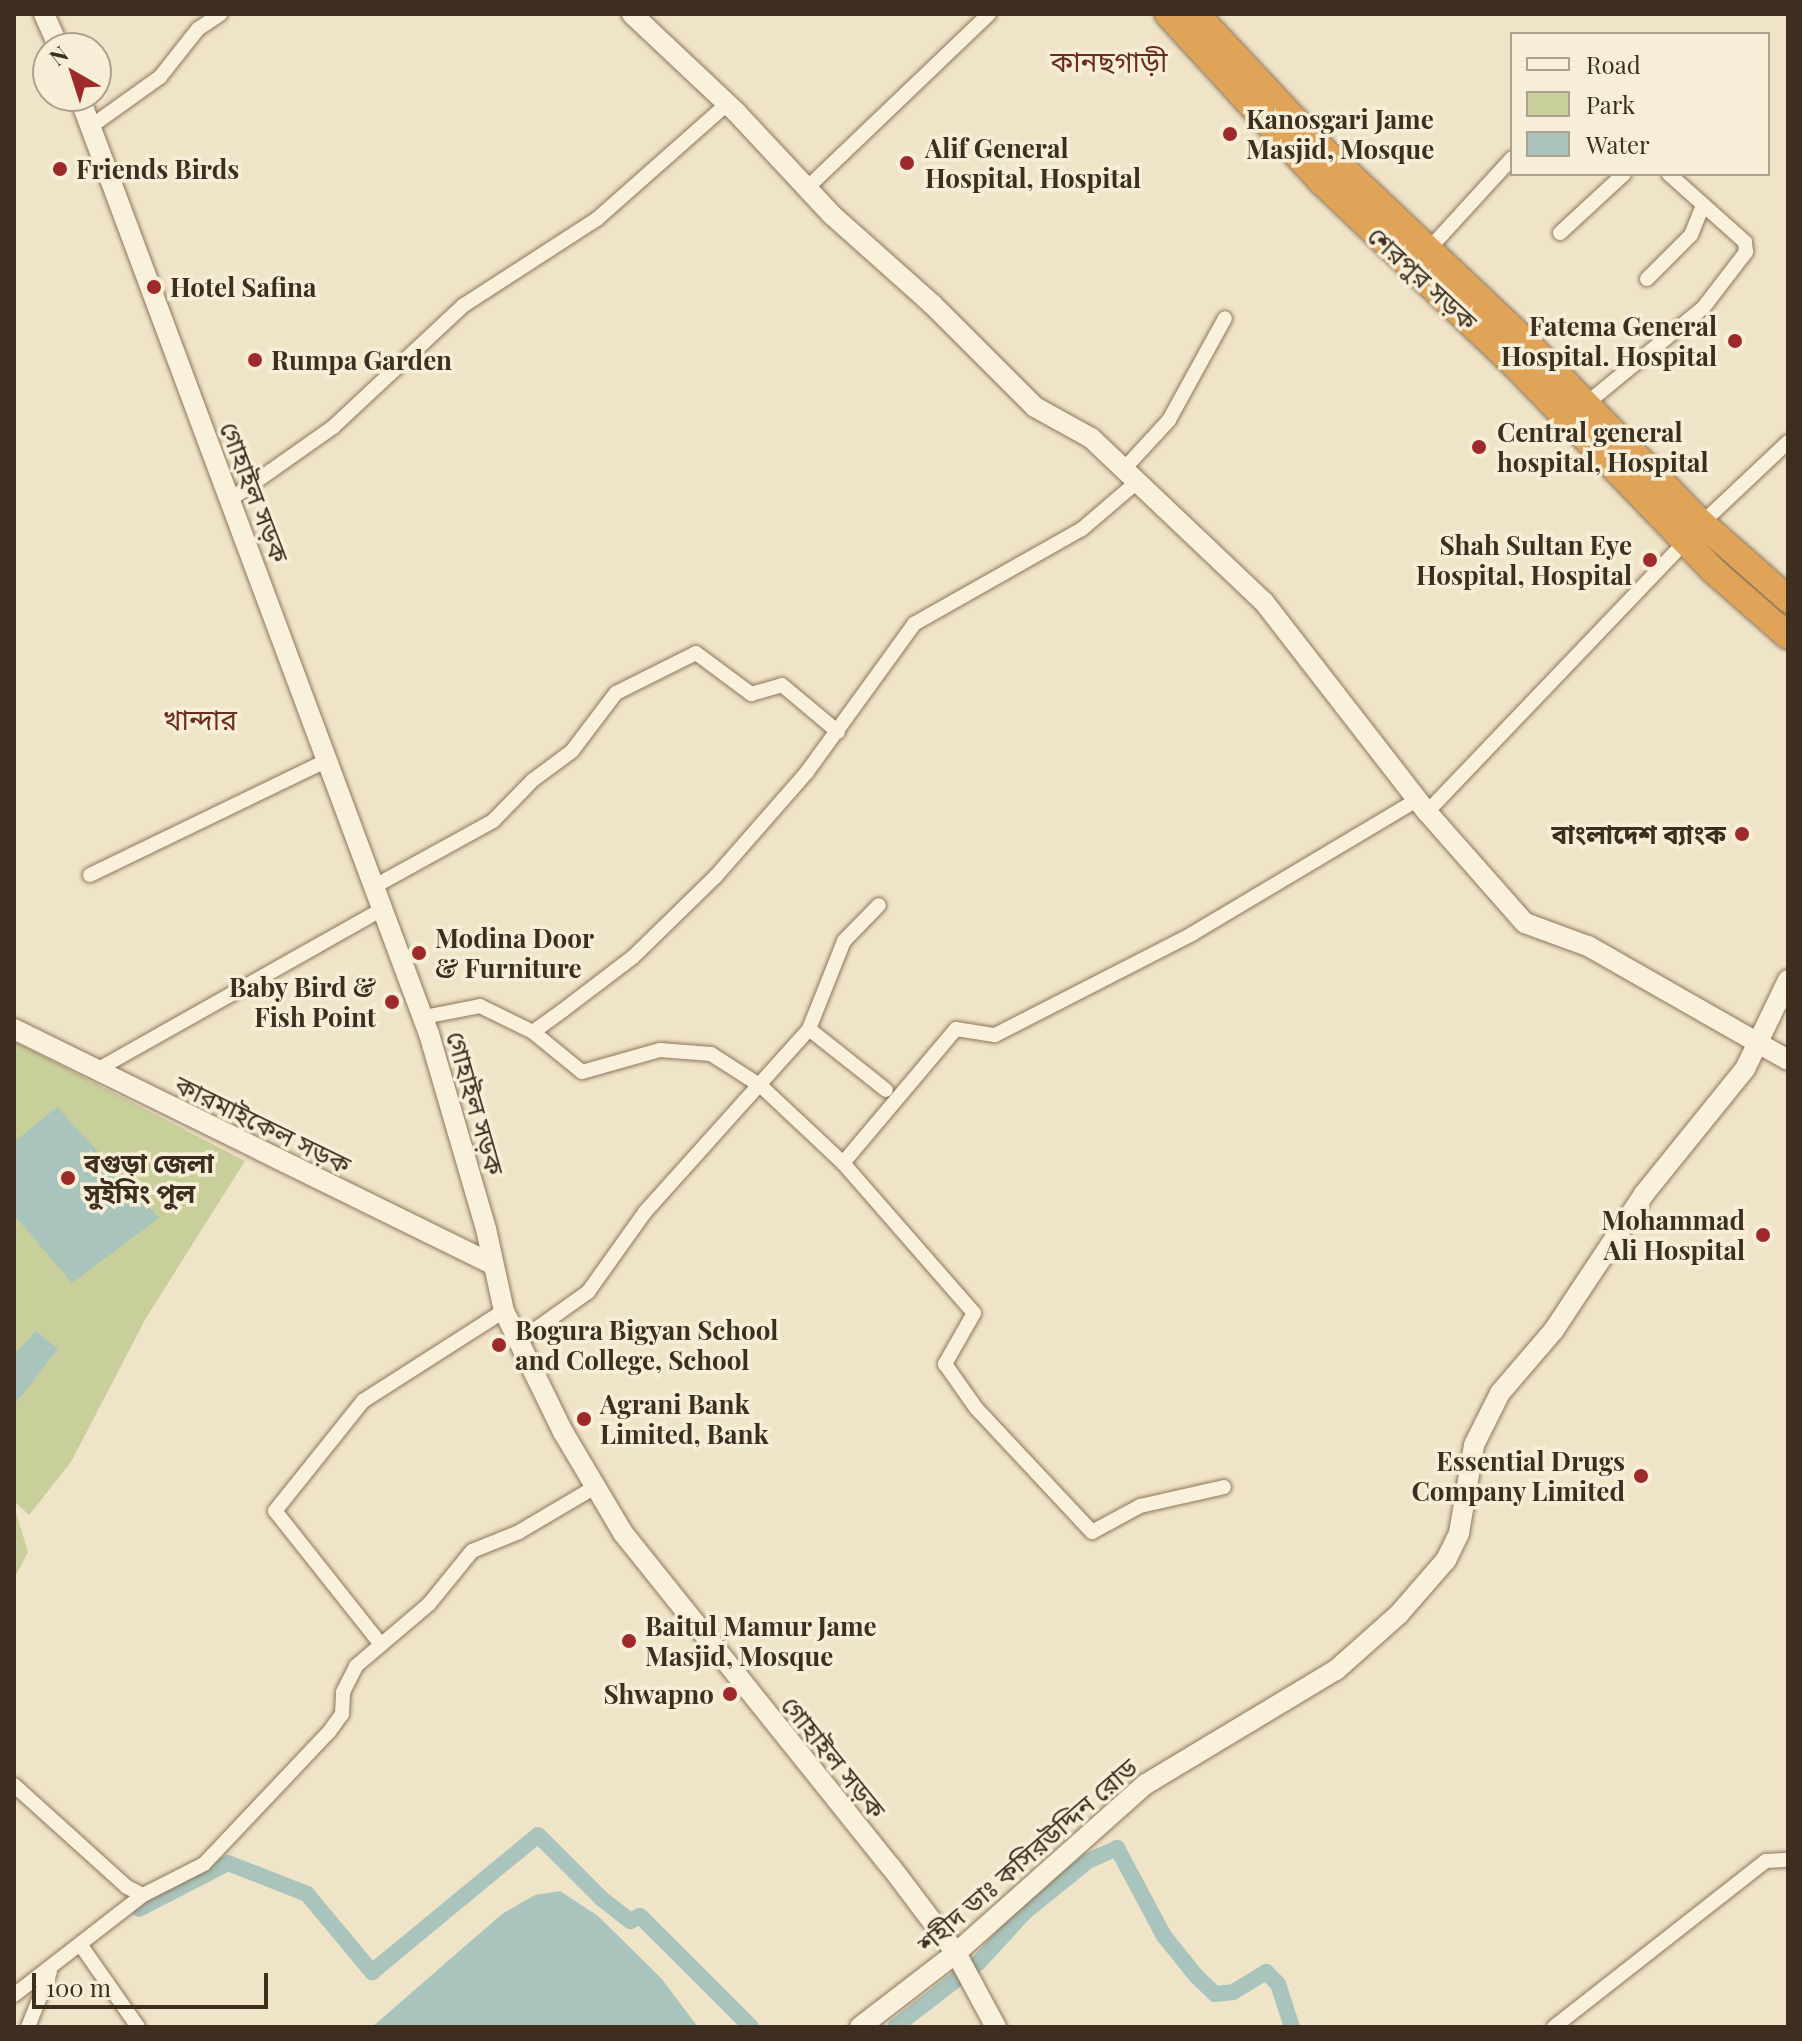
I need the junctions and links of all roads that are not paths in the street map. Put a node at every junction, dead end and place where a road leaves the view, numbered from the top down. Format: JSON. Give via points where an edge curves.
{"nodes":[{"id":1,"x":220,"y":14,"type":"edge"},
{"id":2,"x":632,"y":14,"type":"edge"},
{"id":3,"x":989,"y":14,"type":"edge"},
{"id":4,"x":1168,"y":14,"type":"edge"},
{"id":5,"x":1196,"y":14,"type":"edge"},
{"id":6,"x":727,"y":104,"type":"junction"},
{"id":7,"x":85,"y":112,"type":"edge"},
{"id":8,"x":90,"y":127,"type":"junction"},
{"id":9,"x":1510,"y":160,"type":"edge"},
{"id":10,"x":1622,"y":176,"type":"edge"},
{"id":11,"x":1671,"y":176,"type":"edge"},
{"id":12,"x":807,"y":188,"type":"junction"},
{"id":13,"x":1703,"y":205,"type":"junction"},
{"id":14,"x":1560,"y":233,"type":"dead end"},
{"id":15,"x":1429,"y":249,"type":"junction"},
{"id":16,"x":1647,"y":279,"type":"dead end"},
{"id":17,"x":1225,"y":318,"type":"dead end"},
{"id":18,"x":1586,"y":404,"type":"junction"},
{"id":19,"x":1788,"y":442,"type":"edge"},
{"id":20,"x":1130,"y":476,"type":"junction"},
{"id":21,"x":231,"y":499,"type":"junction"},
{"id":22,"x":1694,"y":532,"type":"junction"},
{"id":23,"x":1788,"y":599,"type":"edge"},
{"id":24,"x":1788,"y":636,"type":"edge"},
{"id":25,"x":838,"y":732,"type":"junction"},
{"id":26,"x":328,"y":760,"type":"junction"},
{"id":27,"x":1422,"y":806,"type":"junction"},
{"id":28,"x":90,"y":875,"type":"dead end"},
{"id":29,"x":375,"y":886,"type":"junction"},
{"id":30,"x":879,"y":905,"type":"dead end"},
{"id":31,"x":383,"y":909,"type":"junction"},
{"id":32,"x":1788,"y":980,"type":"edge"},
{"id":33,"x":424,"y":1017,"type":"junction"},
{"id":34,"x":14,"y":1029,"type":"edge"},
{"id":35,"x":809,"y":1029,"type":"junction"},
{"id":36,"x":533,"y":1032,"type":"junction"},
{"id":37,"x":1759,"y":1043,"type":"junction"},
{"id":38,"x":1788,"y":1060,"type":"edge"},
{"id":39,"x":95,"y":1071,"type":"junction"},
{"id":40,"x":761,"y":1086,"type":"junction"},
{"id":41,"x":886,"y":1090,"type":"dead end"},
{"id":42,"x":843,"y":1163,"type":"junction"},
{"id":43,"x":490,"y":1263,"type":"junction"},
{"id":44,"x":504,"y":1311,"type":"junction"},
{"id":45,"x":519,"y":1341,"type":"junction"},
{"id":46,"x":595,"y":1487,"type":"junction"},
{"id":47,"x":1224,"y":1487,"type":"dead end"},
{"id":48,"x":379,"y":1642,"type":"junction"},
{"id":49,"x":14,"y":1785,"type":"edge"},
{"id":50,"x":1788,"y":1860,"type":"edge"},
{"id":51,"x":143,"y":1895,"type":"junction"},
{"id":52,"x":82,"y":1947,"type":"junction"},
{"id":53,"x":958,"y":1958,"type":"junction"},
{"id":54,"x":50,"y":1971,"type":"junction"},
{"id":55,"x":14,"y":1995,"type":"edge"},
{"id":56,"x":28,"y":2027,"type":"edge"},
{"id":57,"x":138,"y":2027,"type":"edge"},
{"id":58,"x":860,"y":2027,"type":"edge"},
{"id":59,"x":996,"y":2027,"type":"edge"},
{"id":60,"x":1554,"y":2027,"type":"edge"}],
"edges":[{"from":1,"to":8,"type":"street","via":[[198,29],[160,77]]},
{"from":2,"to":6,"type":"street"},
{"from":3,"to":12,"type":"street"},
{"from":4,"to":22,"type":"highway","name":"শেরপুর সড়ক","via":[[1322,182]]},
{"from":5,"to":15,"type":"highway","name":"শেরপুর সড়ক","via":[[1270,97]]},
{"from":6,"to":12,"type":"street"},
{"from":6,"to":21,"type":"street","via":[[597,219],[464,305],[333,427]]},
{"from":7,"to":8,"type":"street","name":"গোহাইল সড়ক"},
{"from":8,"to":21,"type":"street","name":"গোহাইল সড়ক"},
{"from":9,"to":15,"type":"street"},
{"from":10,"to":14,"type":"street"},
{"from":11,"to":13,"type":"street"},
{"from":12,"to":20,"type":"street","via":[[1035,407],[1091,438]]},
{"from":13,"to":16,"type":"street","via":[[1691,235]]},
{"from":13,"to":18,"type":"street","via":[[1745,242],[1746,252],[1735,271],[1703,308]]},
{"from":15,"to":18,"type":"highway","name":"শেরপুর সড়ক"},
{"from":17,"to":20,"type":"street","via":[[1169,420]]},
{"from":18,"to":22,"type":"highway","name":"শেরপুর সড়ক"},
{"from":19,"to":22,"type":"street"},
{"from":20,"to":25,"type":"street","via":[[1082,529],[914,624]]},
{"from":20,"to":27,"type":"street","via":[[1264,602]]},
{"from":21,"to":26,"type":"street","name":"গোহাইল সড়ক"},
{"from":22,"to":23,"type":"highway","name":"শেরপুর সড়ক"},
{"from":22,"to":24,"type":"highway","name":"শেরপুর সড়ক"},
{"from":22,"to":27,"type":"street"},
{"from":25,"to":29,"type":"street","via":[[782,685],[751,694],[696,653],[616,693],[572,751],[533,780],[493,821]]},
{"from":25,"to":36,"type":"street","via":[[675,919]]},
{"from":26,"to":28,"type":"street"},
{"from":26,"to":29,"type":"street","name":"গোহাইল সড়ক"},
{"from":27,"to":37,"type":"street","via":[[1525,923],[1588,946]]},
{"from":27,"to":42,"type":"street","via":[[1192,934],[995,1035],[956,1029]]},
{"from":29,"to":31,"type":"street","name":"গোহাইল সড়ক"},
{"from":30,"to":35,"type":"street","via":[[844,941]]},
{"from":31,"to":33,"type":"street","name":"গোহাইল সড়ক"},
{"from":31,"to":39,"type":"street"},
{"from":32,"to":37,"type":"street","name":"শহীদ ডাঃ কসিরউদ্দিন রোড"},
{"from":33,"to":36,"type":"street","via":[[480,1006]]},
{"from":33,"to":43,"type":"street","name":"গোহাইল সড়ক","via":[[486,1229]]},
{"from":34,"to":39,"type":"street","name":"কারমাইকেল সড়ক"},
{"from":35,"to":40,"type":"street"},
{"from":35,"to":41,"type":"street"},
{"from":36,"to":40,"type":"street","via":[[582,1072],[660,1050],[711,1054]]},
{"from":37,"to":38,"type":"street"},
{"from":37,"to":53,"type":"street","name":"শহীদ ডাঃ কসিরউদ্দিন রোড","via":[[1644,1194],[1554,1330],[1500,1393],[1474,1445],[1459,1533],[1446,1560],[1399,1614],[1336,1670],[1146,1784]]},
{"from":39,"to":43,"type":"street","name":"কারমাইকেল সড়ক"},
{"from":40,"to":42,"type":"street"},
{"from":40,"to":45,"type":"street","via":[[645,1212],[588,1292]]},
{"from":42,"to":47,"type":"street","via":[[974,1313],[945,1364],[976,1408],[1092,1532],[1140,1506]]},
{"from":43,"to":44,"type":"street","name":"গোহাইল সড়ক"},
{"from":44,"to":45,"type":"street","name":"গোহাইল সড়ক"},
{"from":44,"to":48,"type":"street","via":[[363,1401],[275,1511]]},
{"from":45,"to":46,"type":"street","name":"গোহাইল সড়ক"},
{"from":46,"to":48,"type":"street","via":[[519,1532],[472,1551],[429,1604]]},
{"from":46,"to":53,"type":"street","name":"গোহাইল সড়ক","via":[[642,1558]]},
{"from":48,"to":51,"type":"street","via":[[356,1666],[343,1692],[342,1714],[284,1781],[204,1864]]},
{"from":49,"to":51,"type":"street","via":[[127,1887]]},
{"from":50,"to":60,"type":"street","via":[[1766,1861]]},
{"from":51,"to":52,"type":"street"},
{"from":52,"to":54,"type":"street"},
{"from":52,"to":57,"type":"street"},
{"from":53,"to":58,"type":"street","name":"শহীদ ডাঃ কসিরউদ্দিন রোড"},
{"from":53,"to":59,"type":"street","name":"গোহাইল সড়ক"},
{"from":54,"to":55,"type":"street"},
{"from":54,"to":56,"type":"street"}]}
